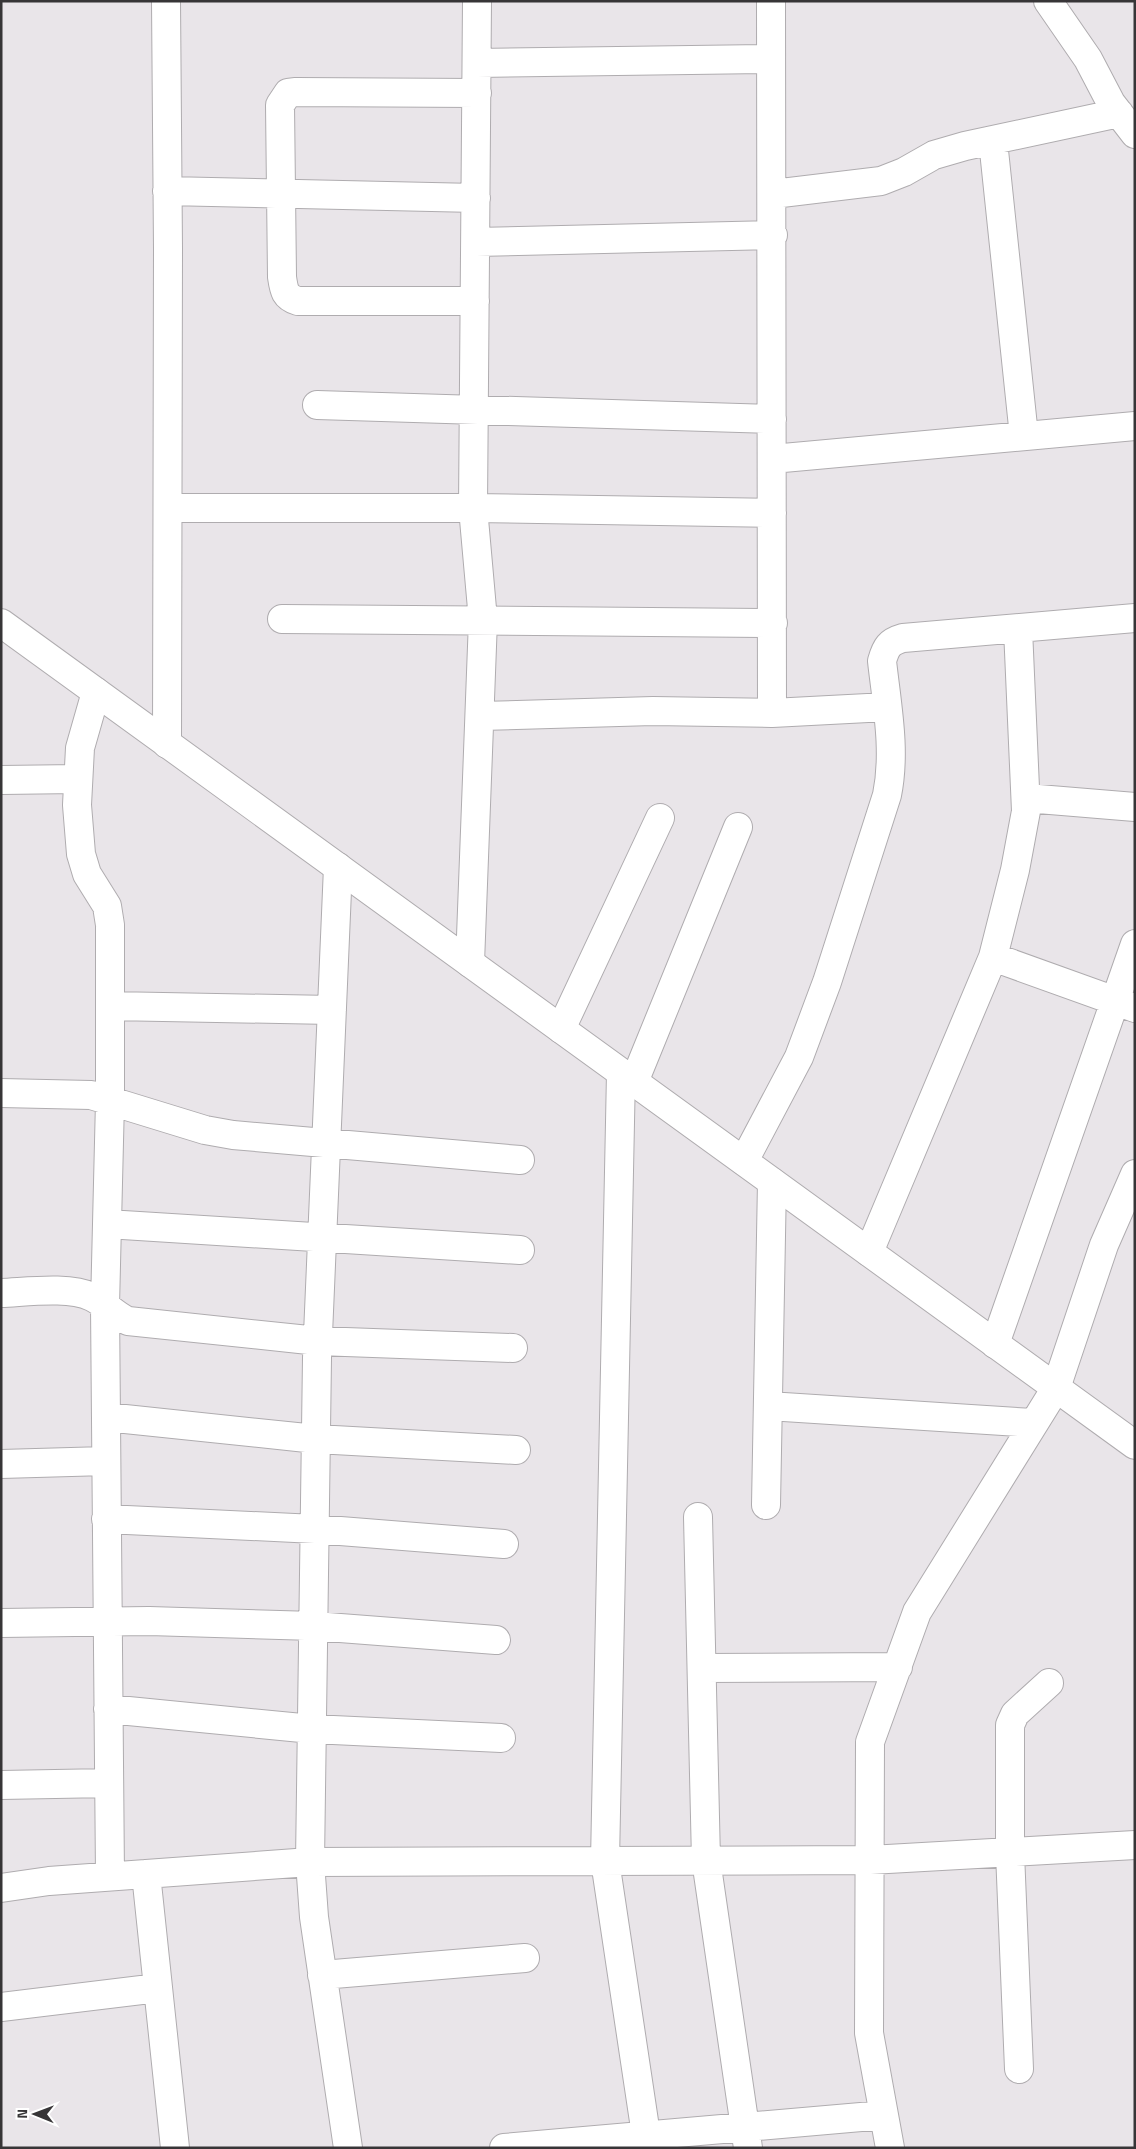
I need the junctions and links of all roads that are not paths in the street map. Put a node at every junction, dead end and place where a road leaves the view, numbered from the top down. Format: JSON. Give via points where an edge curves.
{"nodes":[{"id":1,"x":166,"y":1,"type":"edge"},
{"id":2,"x":477,"y":1,"type":"edge"},
{"id":3,"x":771,"y":1,"type":"edge"},
{"id":4,"x":1048,"y":1,"type":"edge"},
{"id":5,"x":770,"y":59,"type":"junction"},
{"id":6,"x":477,"y":63,"type":"junction"},
{"id":7,"x":476,"y":93,"type":"junction"},
{"id":8,"x":1127,"y":124,"type":"edge"},
{"id":9,"x":993,"y":140,"type":"junction"},
{"id":10,"x":168,"y":191,"type":"junction"},
{"id":11,"x":280,"y":194,"type":"junction"},
{"id":12,"x":773,"y":194,"type":"junction"},
{"id":13,"x":476,"y":198,"type":"junction"},
{"id":14,"x":773,"y":235,"type":"junction"},
{"id":15,"x":476,"y":242,"type":"junction"},
{"id":16,"x":475,"y":301,"type":"junction"},
{"id":17,"x":316,"y":405,"type":"dead end"},
{"id":18,"x":474,"y":411,"type":"junction"},
{"id":19,"x":772,"y":419,"type":"junction"},
{"id":20,"x":1135,"y":426,"type":"edge"},
{"id":21,"x":1024,"y":436,"type":"junction"},
{"id":22,"x":772,"y":459,"type":"junction"},
{"id":23,"x":168,"y":508,"type":"junction"},
{"id":24,"x":473,"y":508,"type":"junction"},
{"id":25,"x":772,"y":513,"type":"junction"},
{"id":26,"x":1135,"y":618,"type":"edge"},
{"id":27,"x":282,"y":619,"type":"dead end"},
{"id":28,"x":483,"y":620,"type":"junction"},
{"id":29,"x":1,"y":623,"type":"edge"},
{"id":30,"x":774,"y":623,"type":"junction"},
{"id":31,"x":1018,"y":629,"type":"junction"},
{"id":32,"x":96,"y":692,"type":"junction"},
{"id":33,"x":887,"y":707,"type":"junction"},
{"id":34,"x":772,"y":713,"type":"junction"},
{"id":35,"x":480,"y":716,"type":"junction"},
{"id":36,"x":167,"y":744,"type":"junction"},
{"id":37,"x":77,"y":778,"type":"junction"},
{"id":38,"x":1,"y":780,"type":"edge"},
{"id":39,"x":1026,"y":798,"type":"junction"},
{"id":40,"x":1135,"y":807,"type":"edge"},
{"id":41,"x":660,"y":818,"type":"dead end"},
{"id":42,"x":738,"y":827,"type":"dead end"},
{"id":43,"x":338,"y":867,"type":"junction"},
{"id":44,"x":1135,"y":944,"type":"edge"},
{"id":45,"x":993,"y":957,"type":"junction"},
{"id":46,"x":470,"y":963,"type":"junction"},
{"id":47,"x":1125,"y":1004,"type":"edge"},
{"id":48,"x":110,"y":1006,"type":"junction"},
{"id":49,"x":332,"y":1010,"type":"junction"},
{"id":50,"x":561,"y":1029,"type":"junction"},
{"id":51,"x":628,"y":1077,"type":"junction"},
{"id":52,"x":1,"y":1093,"type":"edge"},
{"id":53,"x":110,"y":1101,"type":"junction"},
{"id":54,"x":326,"y":1143,"type":"junction"},
{"id":55,"x":520,"y":1160,"type":"dead end"},
{"id":56,"x":744,"y":1161,"type":"junction"},
{"id":57,"x":1135,"y":1174,"type":"edge"},
{"id":58,"x":772,"y":1182,"type":"junction"},
{"id":59,"x":107,"y":1224,"type":"junction"},
{"id":60,"x":322,"y":1239,"type":"junction"},
{"id":61,"x":520,"y":1250,"type":"dead end"},
{"id":62,"x":869,"y":1252,"type":"junction"},
{"id":63,"x":1,"y":1292,"type":"edge"},
{"id":64,"x":105,"y":1306,"type":"junction"},
{"id":65,"x":318,"y":1341,"type":"junction"},
{"id":66,"x":995,"y":1344,"type":"junction"},
{"id":67,"x":513,"y":1348,"type":"dead end"},
{"id":68,"x":1056,"y":1388,"type":"junction"},
{"id":69,"x":768,"y":1406,"type":"junction"},
{"id":70,"x":106,"y":1417,"type":"junction"},
{"id":71,"x":1033,"y":1423,"type":"junction"},
{"id":72,"x":316,"y":1439,"type":"junction"},
{"id":73,"x":1135,"y":1445,"type":"edge"},
{"id":74,"x":516,"y":1450,"type":"dead end"},
{"id":75,"x":106,"y":1461,"type":"junction"},
{"id":76,"x":1,"y":1464,"type":"edge"},
{"id":77,"x":766,"y":1505,"type":"dead end"},
{"id":78,"x":698,"y":1517,"type":"dead end"},
{"id":79,"x":106,"y":1519,"type":"junction"},
{"id":80,"x":315,"y":1529,"type":"junction"},
{"id":81,"x":504,"y":1544,"type":"dead end"},
{"id":82,"x":107,"y":1622,"type":"junction"},
{"id":83,"x":1,"y":1623,"type":"edge"},
{"id":84,"x":314,"y":1626,"type":"junction"},
{"id":85,"x":496,"y":1640,"type":"dead end"},
{"id":86,"x":898,"y":1666,"type":"junction"},
{"id":87,"x":702,"y":1668,"type":"junction"},
{"id":88,"x":1049,"y":1683,"type":"dead end"},
{"id":89,"x":108,"y":1709,"type":"junction"},
{"id":90,"x":312,"y":1729,"type":"junction"},
{"id":91,"x":501,"y":1738,"type":"dead end"},
{"id":92,"x":109,"y":1783,"type":"junction"},
{"id":93,"x":1,"y":1785,"type":"edge"},
{"id":94,"x":1135,"y":1845,"type":"edge"},
{"id":95,"x":1010,"y":1853,"type":"junction"},
{"id":96,"x":706,"y":1860,"type":"junction"},
{"id":97,"x":870,"y":1860,"type":"junction"},
{"id":98,"x":605,"y":1861,"type":"junction"},
{"id":99,"x":310,"y":1862,"type":"junction"},
{"id":100,"x":146,"y":1874,"type":"junction"},
{"id":101,"x":110,"y":1876,"type":"junction"},
{"id":102,"x":1,"y":1888,"type":"edge"},
{"id":103,"x":525,"y":1958,"type":"dead end"},
{"id":104,"x":322,"y":1975,"type":"junction"},
{"id":105,"x":158,"y":1988,"type":"junction"},
{"id":106,"x":1,"y":2007,"type":"edge"},
{"id":107,"x":1019,"y":2069,"type":"dead end"},
{"id":108,"x":884,"y":2115,"type":"junction"},
{"id":109,"x":746,"y":2137,"type":"edge"},
{"id":110,"x":647,"y":2142,"type":"edge"},
{"id":111,"x":175,"y":2148,"type":"edge"},
{"id":112,"x":348,"y":2148,"type":"edge"},
{"id":113,"x":504,"y":2148,"type":"edge"},
{"id":114,"x":890,"y":2148,"type":"edge"}],
"edges":[{"from":1,"to":10,"type":"street"},
{"from":2,"to":6,"type":"street"},
{"from":3,"to":5,"type":"street"},
{"from":4,"to":8,"type":"street","via":[[1088,59],[1110,103]]},
{"from":5,"to":6,"type":"street"},
{"from":5,"to":12,"type":"street"},
{"from":6,"to":7,"type":"street"},
{"from":7,"to":11,"type":"street","via":[[288,93],[280,105]]},
{"from":7,"to":13,"type":"street"},
{"from":8,"to":9,"type":"street"},
{"from":9,"to":12,"type":"street","via":[[934,155],[904,172],[881,180]]},
{"from":9,"to":21,"type":"street"},
{"from":10,"to":11,"type":"street"},
{"from":10,"to":23,"type":"street"},
{"from":11,"to":13,"type":"street"},
{"from":11,"to":16,"type":"street","via":[[282,277],[284,292],[290,298],[298,301]]},
{"from":12,"to":14,"type":"street"},
{"from":13,"to":15,"type":"street"},
{"from":14,"to":15,"type":"street"},
{"from":14,"to":19,"type":"street"},
{"from":15,"to":16,"type":"street"},
{"from":16,"to":18,"type":"street"},
{"from":17,"to":18,"type":"street"},
{"from":18,"to":19,"type":"street"},
{"from":18,"to":24,"type":"street"},
{"from":19,"to":22,"type":"street"},
{"from":20,"to":21,"type":"street"},
{"from":21,"to":22,"type":"street"},
{"from":22,"to":25,"type":"street"},
{"from":23,"to":24,"type":"street"},
{"from":23,"to":36,"type":"street"},
{"from":24,"to":25,"type":"street"},
{"from":24,"to":28,"type":"street"},
{"from":25,"to":30,"type":"street"},
{"from":26,"to":31,"type":"street"},
{"from":27,"to":28,"type":"street"},
{"from":28,"to":30,"type":"street"},
{"from":28,"to":35,"type":"street"},
{"from":29,"to":32,"type":"street"},
{"from":30,"to":34,"type":"street"},
{"from":31,"to":33,"type":"street","via":[[892,641],[885,649],[882,661]]},
{"from":31,"to":39,"type":"street"},
{"from":32,"to":36,"type":"street"},
{"from":32,"to":37,"type":"street","via":[[80,748]]},
{"from":33,"to":34,"type":"street"},
{"from":33,"to":56,"type":"street","via":[[891,773],[887,795],[827,982],[799,1057]]},
{"from":34,"to":35,"type":"street","via":[[653,711]]},
{"from":35,"to":46,"type":"street"},
{"from":36,"to":43,"type":"street"},
{"from":37,"to":38,"type":"street"},
{"from":37,"to":48,"type":"street","via":[[81,854],[87,874],[107,906],[110,925]]},
{"from":39,"to":40,"type":"street"},
{"from":39,"to":45,"type":"street","via":[[1015,870]]},
{"from":41,"to":50,"type":"street"},
{"from":42,"to":51,"type":"street"},
{"from":43,"to":46,"type":"street"},
{"from":43,"to":49,"type":"street"},
{"from":44,"to":47,"type":"street"},
{"from":45,"to":47,"type":"street"},
{"from":45,"to":62,"type":"street"},
{"from":46,"to":50,"type":"street"},
{"from":47,"to":66,"type":"street"},
{"from":48,"to":49,"type":"street"},
{"from":48,"to":53,"type":"street"},
{"from":49,"to":54,"type":"street"},
{"from":50,"to":51,"type":"street"},
{"from":51,"to":56,"type":"street"},
{"from":51,"to":98,"type":"street"},
{"from":52,"to":53,"type":"street","via":[[90,1095]]},
{"from":53,"to":54,"type":"street","via":[[205,1130]]},
{"from":53,"to":59,"type":"street"},
{"from":54,"to":55,"type":"street"},
{"from":54,"to":60,"type":"street"},
{"from":56,"to":58,"type":"street"},
{"from":57,"to":68,"type":"street","via":[[1104,1245]]},
{"from":58,"to":62,"type":"street"},
{"from":58,"to":69,"type":"street"},
{"from":59,"to":60,"type":"street"},
{"from":59,"to":64,"type":"street"},
{"from":60,"to":61,"type":"street"},
{"from":60,"to":65,"type":"street"},
{"from":62,"to":66,"type":"street"},
{"from":63,"to":64,"type":"street","via":[[72,1292],[92,1297]]},
{"from":64,"to":65,"type":"street","via":[[128,1321]]},
{"from":64,"to":70,"type":"street"},
{"from":65,"to":67,"type":"street"},
{"from":65,"to":72,"type":"street"},
{"from":66,"to":68,"type":"street"},
{"from":68,"to":71,"type":"street"},
{"from":68,"to":73,"type":"street"},
{"from":69,"to":71,"type":"street"},
{"from":69,"to":77,"type":"street"},
{"from":70,"to":72,"type":"street"},
{"from":70,"to":75,"type":"street"},
{"from":71,"to":86,"type":"street","via":[[917,1612]]},
{"from":72,"to":74,"type":"street"},
{"from":72,"to":80,"type":"street"},
{"from":75,"to":76,"type":"street"},
{"from":75,"to":79,"type":"street"},
{"from":78,"to":87,"type":"street"},
{"from":79,"to":80,"type":"street"},
{"from":79,"to":82,"type":"street"},
{"from":80,"to":81,"type":"street"},
{"from":80,"to":84,"type":"street"},
{"from":82,"to":83,"type":"street"},
{"from":82,"to":84,"type":"street"},
{"from":82,"to":89,"type":"street"},
{"from":84,"to":85,"type":"street"},
{"from":84,"to":90,"type":"street"},
{"from":86,"to":87,"type":"street"},
{"from":86,"to":97,"type":"street","via":[[870,1742]]},
{"from":87,"to":96,"type":"street"},
{"from":88,"to":95,"type":"street","via":[[1015,1714],[1010,1725]]},
{"from":89,"to":90,"type":"street"},
{"from":89,"to":92,"type":"street"},
{"from":90,"to":91,"type":"street"},
{"from":90,"to":99,"type":"street"},
{"from":92,"to":93,"type":"street"},
{"from":92,"to":101,"type":"street"},
{"from":94,"to":95,"type":"street"},
{"from":95,"to":97,"type":"street"},
{"from":95,"to":107,"type":"street"},
{"from":96,"to":97,"type":"street"},
{"from":96,"to":98,"type":"street"},
{"from":96,"to":109,"type":"street"},
{"from":97,"to":108,"type":"street","via":[[869,2033]]},
{"from":98,"to":99,"type":"street"},
{"from":98,"to":110,"type":"street"},
{"from":99,"to":100,"type":"street"},
{"from":99,"to":104,"type":"street"},
{"from":100,"to":101,"type":"street"},
{"from":100,"to":105,"type":"street"},
{"from":101,"to":102,"type":"street"},
{"from":103,"to":104,"type":"street"},
{"from":104,"to":112,"type":"street"},
{"from":105,"to":106,"type":"street"},
{"from":105,"to":111,"type":"street"},
{"from":108,"to":109,"type":"street"},
{"from":108,"to":114,"type":"street"},
{"from":109,"to":110,"type":"street"},
{"from":110,"to":113,"type":"street"}]}
